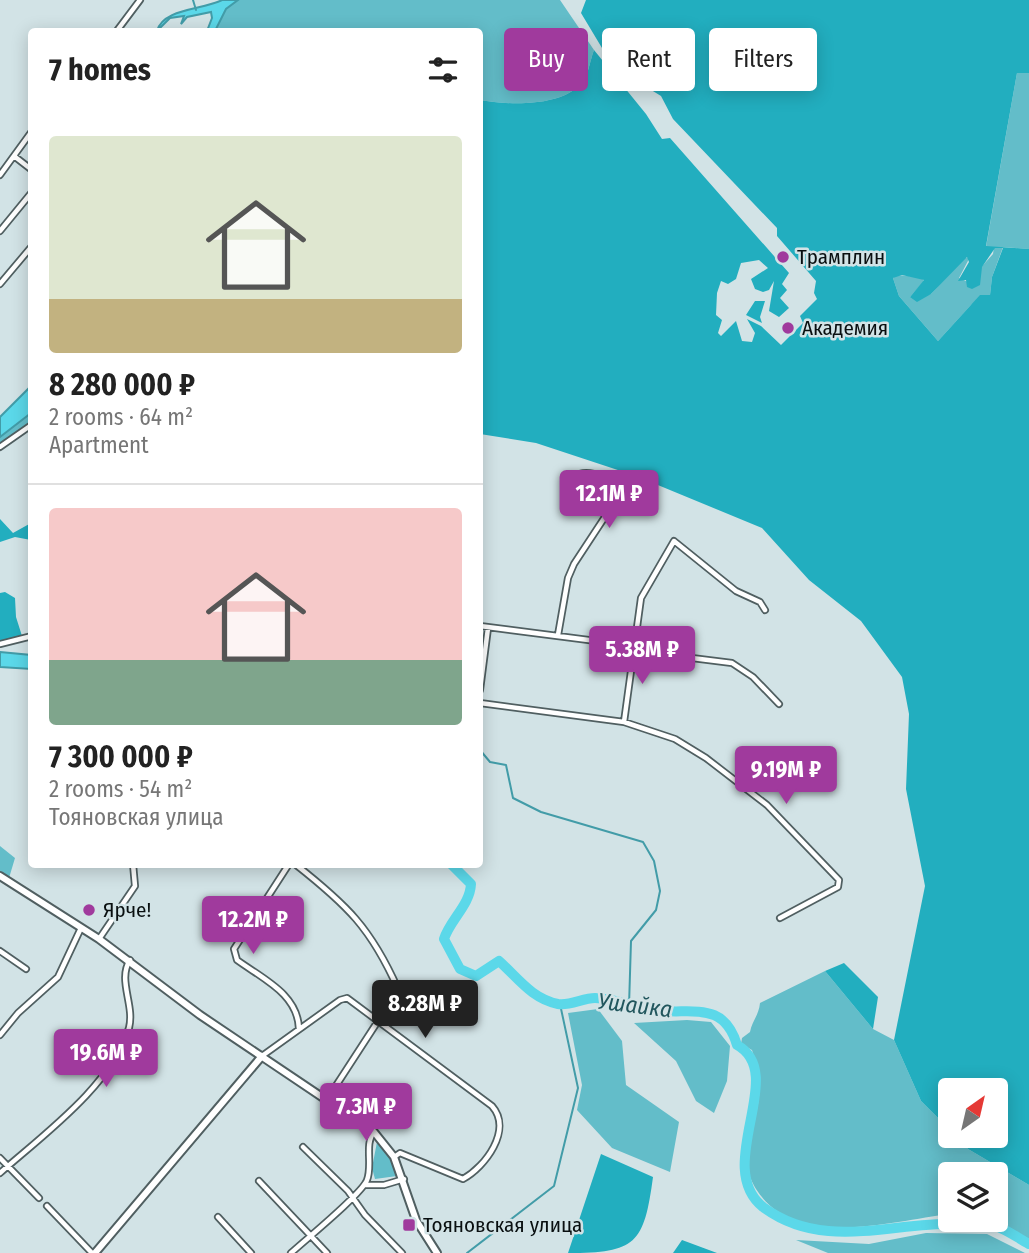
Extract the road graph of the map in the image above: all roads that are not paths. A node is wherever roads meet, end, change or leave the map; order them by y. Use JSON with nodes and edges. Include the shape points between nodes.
{"nodes":[{"id":1,"x":141,"y":0,"type":"edge"},
{"id":2,"x":119,"y":28,"type":"edge"},
{"id":3,"x":28,"y":137,"type":"edge"},
{"id":4,"x":14,"y":156,"type":"junction"},
{"id":5,"x":28,"y":167,"type":"edge"},
{"id":6,"x":0,"y":175,"type":"edge"},
{"id":7,"x":28,"y":197,"type":"edge"},
{"id":8,"x":0,"y":231,"type":"edge"},
{"id":9,"x":28,"y":251,"type":"edge"},
{"id":10,"x":0,"y":284,"type":"edge"},
{"id":11,"x":28,"y":427,"type":"edge"},
{"id":12,"x":0,"y":447,"type":"edge"},
{"id":13,"x":579,"y":474,"type":"dead end"},
{"id":14,"x":765,"y":610,"type":"dead end"},
{"id":15,"x":483,"y":627,"type":"edge"},
{"id":16,"x":488,"y":628,"type":"junction"},
{"id":17,"x":558,"y":635,"type":"junction"},
{"id":18,"x":28,"y":637,"type":"edge"},
{"id":19,"x":0,"y":644,"type":"edge"},
{"id":20,"x":635,"y":646,"type":"junction"},
{"id":21,"x":483,"y":667,"type":"edge"},
{"id":22,"x":483,"y":703,"type":"edge"},
{"id":23,"x":779,"y":704,"type":"dead end"},
{"id":24,"x":624,"y":722,"type":"junction"},
{"id":25,"x":134,"y":868,"type":"edge"},
{"id":26,"x":139,"y":868,"type":"edge"},
{"id":27,"x":287,"y":868,"type":"edge"},
{"id":28,"x":301,"y":868,"type":"edge"},
{"id":29,"x":136,"y":872,"type":"junction"},
{"id":30,"x":0,"y":876,"type":"edge"},
{"id":31,"x":780,"y":918,"type":"dead end"},
{"id":32,"x":81,"y":928,"type":"junction"},
{"id":33,"x":99,"y":939,"type":"junction"},
{"id":34,"x":0,"y":951,"type":"edge"},
{"id":35,"x":130,"y":960,"type":"junction"},
{"id":36,"x":26,"y":969,"type":"dead end"},
{"id":37,"x":398,"y":989,"type":"dead end"},
{"id":38,"x":378,"y":1021,"type":"junction"},
{"id":39,"x":299,"y":1029,"type":"junction"},
{"id":40,"x":0,"y":1035,"type":"edge"},
{"id":41,"x":262,"y":1056,"type":"junction"},
{"id":42,"x":328,"y":1098,"type":"junction"},
{"id":43,"x":374,"y":1132,"type":"junction"},
{"id":44,"x":303,"y":1147,"type":"dead end"},
{"id":45,"x":394,"y":1157,"type":"junction"},
{"id":46,"x":0,"y":1158,"type":"edge"},
{"id":47,"x":8,"y":1166,"type":"junction"},
{"id":48,"x":0,"y":1173,"type":"edge"},
{"id":49,"x":404,"y":1179,"type":"junction"},
{"id":50,"x":259,"y":1181,"type":"dead end"},
{"id":51,"x":364,"y":1185,"type":"junction"},
{"id":52,"x":352,"y":1196,"type":"junction"},
{"id":53,"x":38,"y":1198,"type":"dead end"},
{"id":54,"x":47,"y":1206,"type":"dead end"},
{"id":55,"x":218,"y":1217,"type":"dead end"},
{"id":56,"x":310,"y":1235,"type":"junction"},
{"id":57,"x":94,"y":1253,"type":"edge"},
{"id":58,"x":251,"y":1253,"type":"edge"},
{"id":59,"x":291,"y":1253,"type":"edge"},
{"id":60,"x":327,"y":1253,"type":"edge"},
{"id":61,"x":402,"y":1253,"type":"edge"},
{"id":62,"x":437,"y":1253,"type":"edge"}],
"edges":[{"from":1,"to":2,"type":"street"},
{"from":3,"to":4,"type":"street"},
{"from":4,"to":5,"type":"street"},
{"from":4,"to":6,"type":"street"},
{"from":7,"to":8,"type":"street"},
{"from":9,"to":10,"type":"street"},
{"from":11,"to":12,"type":"street"},
{"from":13,"to":17,"type":"street","via":[[603,477],[619,489],[618,497],[574,564]]},
{"from":14,"to":20,"type":"street","via":[[674,541],[646,586]]},
{"from":15,"to":16,"type":"street"},
{"from":16,"to":17,"type":"street"},
{"from":16,"to":21,"type":"street"},
{"from":17,"to":20,"type":"street"},
{"from":18,"to":19,"type":"street"},
{"from":20,"to":23,"type":"street","via":[[732,663]]},
{"from":20,"to":24,"type":"street"},
{"from":22,"to":24,"type":"street"},
{"from":24,"to":31,"type":"street","via":[[675,739],[706,758],[768,806],[836,874],[838,887]]},
{"from":25,"to":29,"type":"street"},
{"from":26,"to":29,"type":"street"},
{"from":27,"to":39,"type":"street","via":[[239,939],[234,957],[293,1003]]},
{"from":28,"to":37,"type":"street","via":[[351,909]]},
{"from":29,"to":33,"type":"street","via":[[135,886]]},
{"from":30,"to":32,"type":"street"},
{"from":32,"to":33,"type":"street"},
{"from":32,"to":40,"type":"street","via":[[58,977]]},
{"from":33,"to":35,"type":"street"},
{"from":34,"to":36,"type":"street"},
{"from":35,"to":41,"type":"street"},
{"from":35,"to":47,"type":"street","via":[[123,970],[130,1023],[117,1056],[60,1120]]},
{"from":38,"to":39,"type":"street","via":[[344,998]]},
{"from":38,"to":42,"type":"street"},
{"from":38,"to":45,"type":"street","via":[[492,1106],[498,1116],[490,1154],[463,1179],[400,1153]]},
{"from":39,"to":41,"type":"street"},
{"from":41,"to":42,"type":"street"},
{"from":41,"to":57,"type":"street"},
{"from":42,"to":43,"type":"street"},
{"from":43,"to":45,"type":"street"},
{"from":43,"to":51,"type":"street"},
{"from":44,"to":52,"type":"street"},
{"from":45,"to":49,"type":"street"},
{"from":46,"to":47,"type":"street"},
{"from":47,"to":48,"type":"street"},
{"from":47,"to":53,"type":"street"},
{"from":49,"to":51,"type":"street"},
{"from":49,"to":62,"type":"street","via":[[416,1220]]},
{"from":50,"to":56,"type":"street"},
{"from":51,"to":52,"type":"street"},
{"from":52,"to":56,"type":"street"},
{"from":52,"to":61,"type":"street"},
{"from":54,"to":57,"type":"street"},
{"from":55,"to":58,"type":"street"},
{"from":56,"to":59,"type":"street"},
{"from":56,"to":60,"type":"street"}]}
